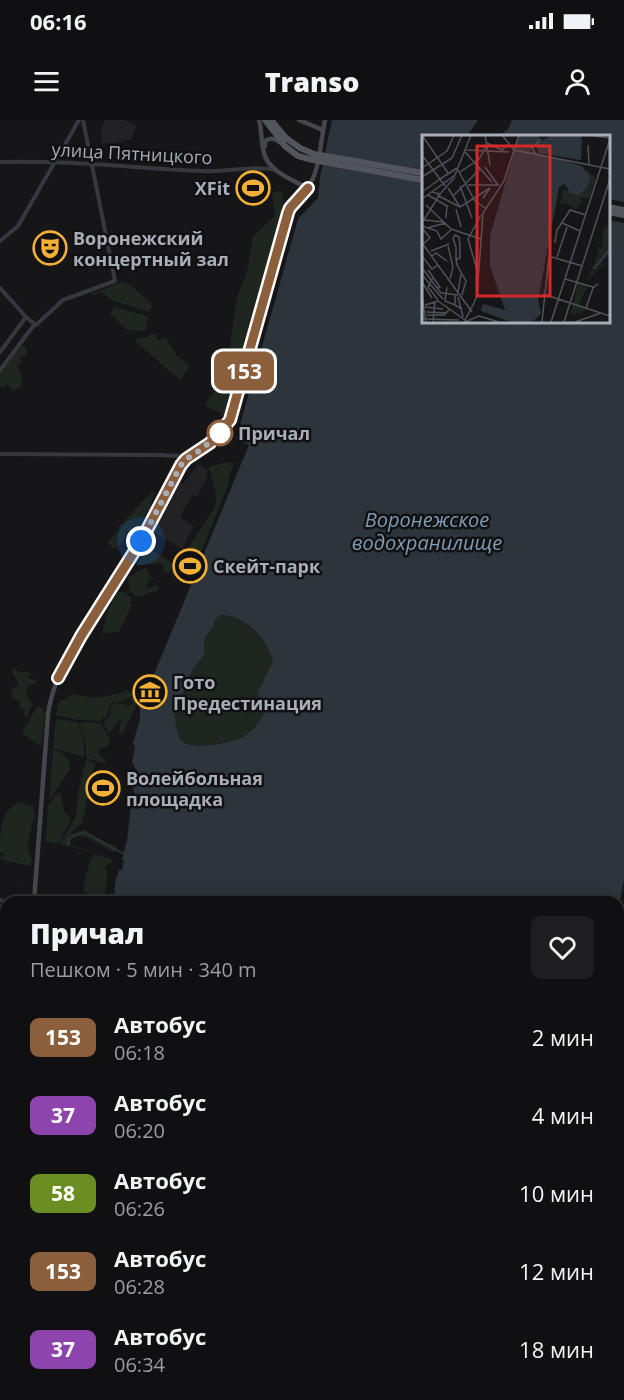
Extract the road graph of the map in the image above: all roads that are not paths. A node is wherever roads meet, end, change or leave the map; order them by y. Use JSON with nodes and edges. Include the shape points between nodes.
{"nodes":[{"id":1,"x":81,"y":120,"type":"edge"},
{"id":2,"x":259,"y":120,"type":"edge"},
{"id":3,"x":266,"y":120,"type":"edge"},
{"id":4,"x":272,"y":120,"type":"edge"},
{"id":5,"x":301,"y":120,"type":"edge"},
{"id":6,"x":325,"y":120,"type":"edge"},
{"id":7,"x":323,"y":129,"type":"junction"},
{"id":8,"x":285,"y":146,"type":"junction"},
{"id":9,"x":266,"y":158,"type":"junction"},
{"id":10,"x":0,"y":162,"type":"edge"},
{"id":11,"x":53,"y":163,"type":"junction"},
{"id":12,"x":271,"y":164,"type":"junction"},
{"id":13,"x":92,"y":165,"type":"junction"},
{"id":14,"x":262,"y":168,"type":"junction"},
{"id":15,"x":277,"y":170,"type":"junction"},
{"id":16,"x":422,"y":173,"type":"edge"},
{"id":17,"x":290,"y":178,"type":"junction"},
{"id":18,"x":422,"y":180,"type":"edge"},
{"id":19,"x":308,"y":187,"type":"junction"},
{"id":20,"x":295,"y":202,"type":"junction"},
{"id":21,"x":609,"y":207,"type":"edge"},
{"id":22,"x":624,"y":210,"type":"edge"},
{"id":23,"x":609,"y":212,"type":"edge"},
{"id":24,"x":624,"y":215,"type":"edge"},
{"id":25,"x":0,"y":241,"type":"edge"},
{"id":26,"x":0,"y":288,"type":"edge"},
{"id":27,"x":26,"y":317,"type":"junction"},
{"id":28,"x":35,"y":325,"type":"junction"},
{"id":29,"x":0,"y":352,"type":"edge"},
{"id":30,"x":0,"y":370,"type":"edge"},
{"id":31,"x":0,"y":454,"type":"edge"},
{"id":32,"x":186,"y":459,"type":"junction"},
{"id":33,"x":34,"y":896,"type":"edge"}],
"edges":[{"from":1,"to":11,"type":"street"},
{"from":1,"to":13,"type":"street"},
{"from":2,"to":9,"type":"main road"},
{"from":3,"to":8,"type":"main road"},
{"from":4,"to":16,"type":"main road","bridge":true,"via":[[284,136],[314,154]]},
{"from":5,"to":7,"type":"main road"},
{"from":6,"to":7,"type":"main road"},
{"from":7,"to":19,"type":"main road","via":[[314,177]]},
{"from":8,"to":12,"type":"main road","via":[[274,139],[266,141]]},
{"from":8,"to":18,"type":"main road","bridge":true,"via":[[304,158]]},
{"from":9,"to":12,"type":"main road"},
{"from":9,"to":14,"type":"street"},
{"from":10,"to":11,"type":"street","name":"улица Пятницкого"},
{"from":11,"to":13,"type":"street","name":"улица Пятницкого"},
{"from":11,"to":25,"type":"street","via":[[17,228]]},
{"from":12,"to":14,"type":"street"},
{"from":12,"to":15,"type":"main road"},
{"from":12,"to":19,"type":"main road"},
{"from":13,"to":14,"type":"street","name":"улица Пятницкого","via":[[210,172]]},
{"from":13,"to":28,"type":"street","via":[[115,281],[63,300]]},
{"from":14,"to":15,"type":"street"},
{"from":15,"to":17,"type":"main road"},
{"from":17,"to":19,"type":"main road"},
{"from":17,"to":20,"type":"main road","via":[[298,187]]},
{"from":19,"to":20,"type":"main road"},
{"from":20,"to":32,"type":"main road","via":[[288,213],[230,420],[210,443]]},
{"from":21,"to":22,"type":"main road"},
{"from":23,"to":24,"type":"main road"},
{"from":26,"to":27,"type":"street"},
{"from":27,"to":28,"type":"street"},
{"from":27,"to":29,"type":"street"},
{"from":28,"to":30,"type":"street"},
{"from":31,"to":32,"type":"street","via":[[154,455]]},
{"from":32,"to":33,"type":"main road","via":[[141,541],[81,636],[52,694]]}]}
